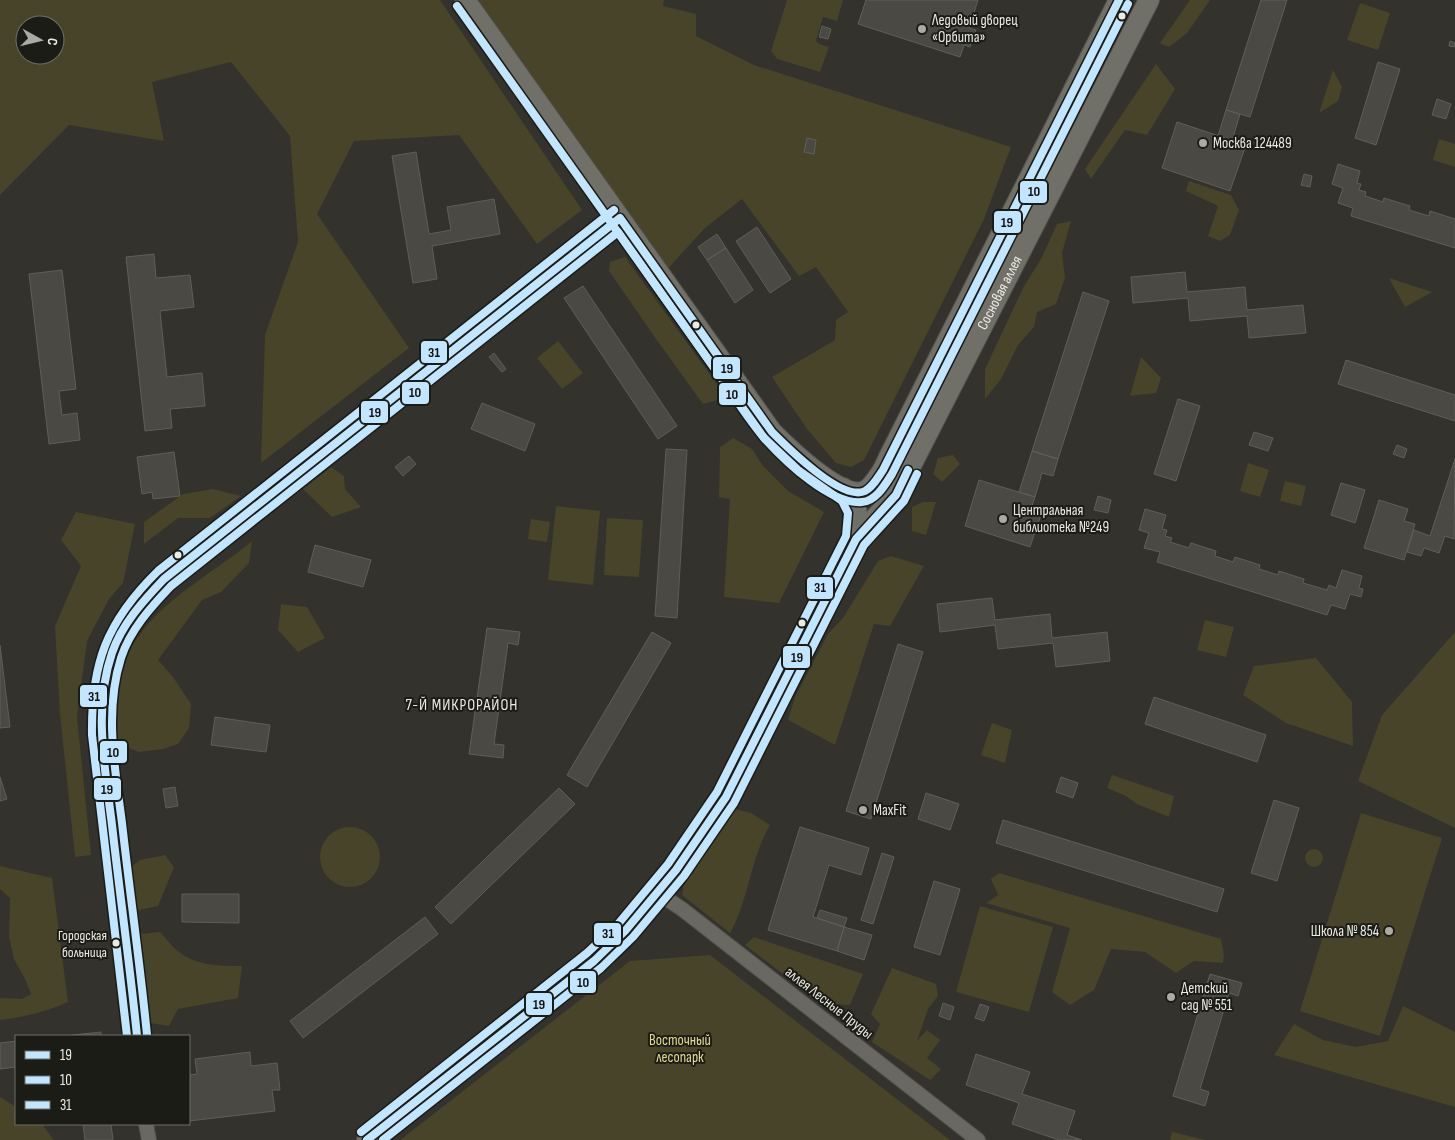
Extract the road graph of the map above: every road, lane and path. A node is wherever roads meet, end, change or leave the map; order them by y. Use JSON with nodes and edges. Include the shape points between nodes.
{"nodes":[{"id":1,"x":464,"y":0,"type":"edge"},
{"id":2,"x":1119,"y":0,"type":"edge"},
{"id":3,"x":1149,"y":0,"type":"edge"},
{"id":4,"x":620,"y":218,"type":"junction"},
{"id":5,"x":883,"y":470,"type":"junction"},
{"id":6,"x":843,"y":488,"type":"junction"},
{"id":7,"x":861,"y":526,"type":"junction"},
{"id":8,"x":658,"y":893,"type":"junction"},
{"id":9,"x":136,"y":1035,"type":"edge"},
{"id":10,"x":146,"y":1125,"type":"edge"},
{"id":11,"x":150,"y":1140,"type":"edge"},
{"id":12,"x":367,"y":1140,"type":"edge"},
{"id":13,"x":978,"y":1140,"type":"edge"}],
"edges":[{"from":1,"to":4,"type":"main road"},
{"from":2,"to":5,"type":"main road","name":"Сосновая аллея"},
{"from":3,"to":7,"type":"main road","name":"Сосновая аллея","via":[[896,495]]},
{"from":4,"to":6,"type":"main road","via":[[772,432],[810,468]]},
{"from":4,"to":9,"type":"street","via":[[164,579],[141,603],[112,652],[101,719]]},
{"from":5,"to":6,"type":"main road","via":[[864,492]]},
{"from":5,"to":7,"type":"main road","name":"Сосновая аллея"},
{"from":6,"to":7,"type":"main road","via":[[854,501]]},
{"from":7,"to":8,"type":"main road","name":"Сосновая аллея","via":[[728,792]]},
{"from":8,"to":12,"type":"main road","name":"Сосновая аллея","via":[[594,961]]},
{"from":8,"to":13,"type":"street","name":"аллея Лесные Пруды"},
{"from":10,"to":11,"type":"street"}]}
